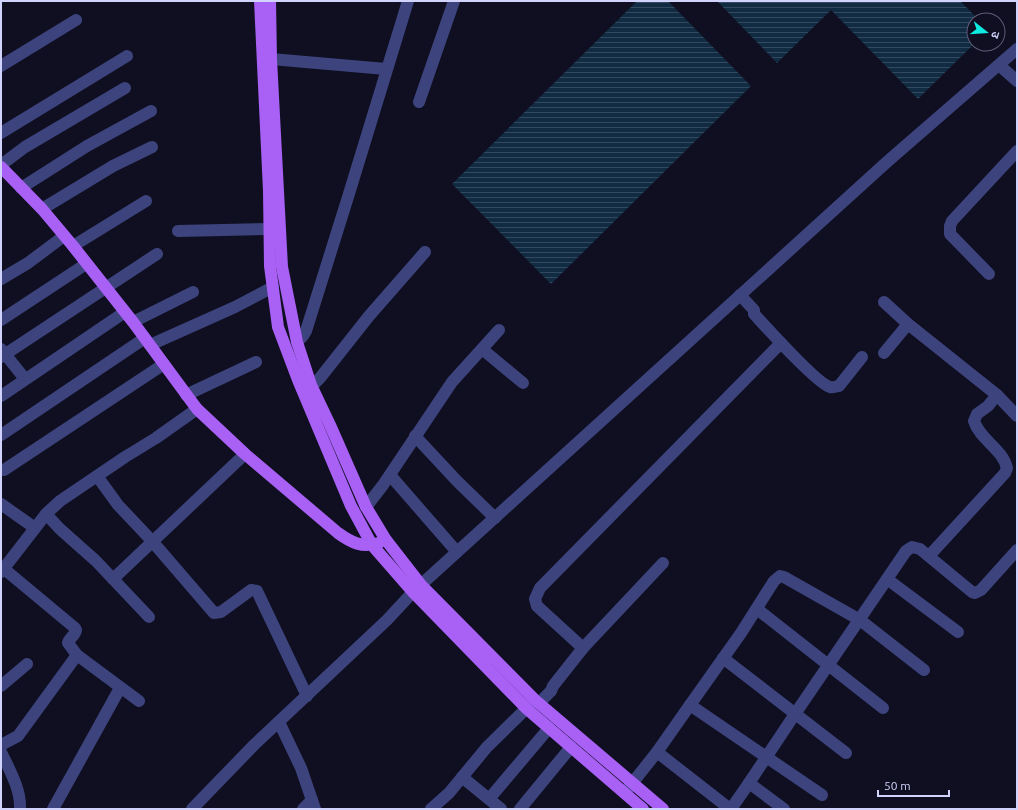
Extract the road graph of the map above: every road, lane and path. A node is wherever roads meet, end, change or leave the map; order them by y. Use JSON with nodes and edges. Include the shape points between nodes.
{"nodes":[{"id":1,"x":260,"y":1,"type":"edge"},
{"id":2,"x":270,"y":1,"type":"edge"},
{"id":3,"x":408,"y":1,"type":"edge"},
{"id":4,"x":454,"y":1,"type":"edge"},
{"id":5,"x":76,"y":20,"type":"dead end"},
{"id":6,"x":1017,"y":49,"type":"edge"},
{"id":7,"x":127,"y":56,"type":"dead end"},
{"id":8,"x":271,"y":59,"type":"junction"},
{"id":9,"x":999,"y":65,"type":"junction"},
{"id":10,"x":1,"y":66,"type":"edge"},
{"id":11,"x":386,"y":69,"type":"junction"},
{"id":12,"x":1017,"y":81,"type":"edge"},
{"id":13,"x":125,"y":88,"type":"dead end"},
{"id":14,"x":419,"y":102,"type":"dead end"},
{"id":15,"x":269,"y":110,"type":"junction"},
{"id":16,"x":151,"y":111,"type":"dead end"},
{"id":17,"x":1,"y":133,"type":"edge"},
{"id":18,"x":152,"y":147,"type":"dead end"},
{"id":19,"x":1017,"y":151,"type":"edge"},
{"id":20,"x":2,"y":168,"type":"edge"},
{"id":21,"x":21,"y":188,"type":"junction"},
{"id":22,"x":146,"y":201,"type":"dead end"},
{"id":23,"x":42,"y":210,"type":"junction"},
{"id":24,"x":269,"y":230,"type":"junction"},
{"id":25,"x":178,"y":231,"type":"dead end"},
{"id":26,"x":64,"y":236,"type":"junction"},
{"id":27,"x":73,"y":246,"type":"junction"},
{"id":28,"x":425,"y":252,"type":"dead end"},
{"id":29,"x":157,"y":254,"type":"dead end"},
{"id":30,"x":86,"y":264,"type":"junction"},
{"id":31,"x":989,"y":274,"type":"dead end"},
{"id":32,"x":1,"y":279,"type":"edge"},
{"id":33,"x":106,"y":287,"type":"junction"},
{"id":34,"x":273,"y":287,"type":"junction"},
{"id":35,"x":193,"y":292,"type":"dead end"},
{"id":36,"x":738,"y":297,"type":"junction"},
{"id":37,"x":884,"y":302,"type":"dead end"},
{"id":38,"x":125,"y":312,"type":"junction"},
{"id":39,"x":1,"y":320,"type":"edge"},
{"id":40,"x":133,"y":322,"type":"junction"},
{"id":41,"x":908,"y":324,"type":"junction"},
{"id":42,"x":499,"y":330,"type":"dead end"},
{"id":43,"x":147,"y":342,"type":"junction"},
{"id":44,"x":297,"y":342,"type":"junction"},
{"id":45,"x":780,"y":343,"type":"junction"},
{"id":46,"x":482,"y":349,"type":"junction"},
{"id":47,"x":884,"y":353,"type":"dead end"},
{"id":48,"x":2,"y":354,"type":"edge"},
{"id":49,"x":862,"y":357,"type":"dead end"},
{"id":50,"x":256,"y":362,"type":"dead end"},
{"id":51,"x":164,"y":364,"type":"junction"},
{"id":52,"x":25,"y":379,"type":"junction"},
{"id":53,"x":523,"y":383,"type":"dead end"},
{"id":54,"x":307,"y":387,"type":"junction"},
{"id":55,"x":186,"y":395,"type":"junction"},
{"id":56,"x":997,"y":395,"type":"junction"},
{"id":57,"x":1,"y":396,"type":"edge"},
{"id":58,"x":197,"y":409,"type":"junction"},
{"id":59,"x":1017,"y":416,"type":"edge"},
{"id":60,"x":1,"y":435,"type":"edge"},
{"id":61,"x":415,"y":436,"type":"junction"},
{"id":62,"x":245,"y":454,"type":"junction"},
{"id":63,"x":4,"y":470,"type":"dead end"},
{"id":64,"x":390,"y":475,"type":"junction"},
{"id":65,"x":97,"y":476,"type":"junction"},
{"id":66,"x":1,"y":504,"type":"edge"},
{"id":67,"x":366,"y":507,"type":"junction"},
{"id":68,"x":46,"y":514,"type":"junction"},
{"id":69,"x":495,"y":518,"type":"junction"},
{"id":70,"x":35,"y":528,"type":"junction"},
{"id":71,"x":386,"y":540,"type":"junction"},
{"id":72,"x":152,"y":541,"type":"junction"},
{"id":73,"x":372,"y":545,"type":"junction"},
{"id":74,"x":1017,"y":550,"type":"edge"},
{"id":75,"x":457,"y":552,"type":"junction"},
{"id":76,"x":929,"y":556,"type":"junction"},
{"id":77,"x":663,"y":563,"type":"dead end"},
{"id":78,"x":2,"y":570,"type":"edge"},
{"id":79,"x":113,"y":578,"type":"junction"},
{"id":80,"x":887,"y":579,"type":"junction"},
{"id":81,"x":417,"y":589,"type":"junction"},
{"id":82,"x":757,"y":609,"type":"junction"},
{"id":83,"x":149,"y":617,"type":"dead end"},
{"id":84,"x":860,"y":620,"type":"junction"},
{"id":85,"x":451,"y":623,"type":"junction"},
{"id":86,"x":958,"y":632,"type":"dead end"},
{"id":87,"x":583,"y":648,"type":"junction"},
{"id":88,"x":77,"y":655,"type":"junction"},
{"id":89,"x":723,"y":658,"type":"junction"},
{"id":90,"x":27,"y":664,"type":"dead end"},
{"id":91,"x":828,"y":666,"type":"junction"},
{"id":92,"x":924,"y":670,"type":"dead end"},
{"id":93,"x":1,"y":686,"type":"edge"},
{"id":94,"x":120,"y":688,"type":"junction"},
{"id":95,"x":307,"y":696,"type":"junction"},
{"id":96,"x":139,"y":701,"type":"dead end"},
{"id":97,"x":538,"y":701,"type":"junction"},
{"id":98,"x":690,"y":705,"type":"junction"},
{"id":99,"x":883,"y":708,"type":"dead end"},
{"id":100,"x":527,"y":709,"type":"junction"},
{"id":101,"x":795,"y":714,"type":"junction"},
{"id":102,"x":279,"y":722,"type":"junction"},
{"id":103,"x":548,"y":728,"type":"junction"},
{"id":104,"x":1,"y":745,"type":"edge"},
{"id":105,"x":571,"y":747,"type":"junction"},
{"id":106,"x":1,"y":752,"type":"edge"},
{"id":107,"x":657,"y":752,"type":"junction"},
{"id":108,"x":846,"y":753,"type":"dead end"},
{"id":109,"x":766,"y":758,"type":"junction"},
{"id":110,"x":462,"y":777,"type":"junction"},
{"id":111,"x":633,"y":783,"type":"junction"},
{"id":112,"x":749,"y":784,"type":"junction"},
{"id":113,"x":625,"y":792,"type":"junction"},
{"id":114,"x":822,"y":795,"type":"dead end"},
{"id":115,"x":488,"y":799,"type":"junction"},
{"id":116,"x":314,"y":805,"type":"edge"},
{"id":117,"x":20,"y":809,"type":"edge"},
{"id":118,"x":53,"y":809,"type":"edge"},
{"id":119,"x":192,"y":809,"type":"edge"},
{"id":120,"x":303,"y":809,"type":"edge"},
{"id":121,"x":431,"y":809,"type":"edge"},
{"id":122,"x":501,"y":809,"type":"edge"},
{"id":123,"x":520,"y":809,"type":"edge"},
{"id":124,"x":643,"y":809,"type":"edge"},
{"id":125,"x":663,"y":809,"type":"edge"},
{"id":126,"x":730,"y":809,"type":"edge"},
{"id":127,"x":784,"y":809,"type":"edge"}],
"edges":[{"from":1,"to":15,"type":"main road"},
{"from":2,"to":8,"type":"main road"},
{"from":3,"to":11,"type":"street"},
{"from":4,"to":14,"type":"street"},
{"from":5,"to":10,"type":"street"},
{"from":6,"to":9,"type":"street"},
{"from":7,"to":17,"type":"street"},
{"from":8,"to":11,"type":"street"},
{"from":8,"to":15,"type":"main road"},
{"from":9,"to":12,"type":"street"},
{"from":9,"to":36,"type":"street","via":[[888,160]]},
{"from":11,"to":44,"type":"street","via":[[306,331]]},
{"from":13,"to":20,"type":"street","via":[[25,147]]},
{"from":15,"to":24,"type":"main road"},
{"from":15,"to":44,"type":"main road","via":[[282,267]]},
{"from":16,"to":21,"type":"street","via":[[86,146]]},
{"from":18,"to":23,"type":"street","via":[[113,166]]},
{"from":19,"to":31,"type":"street","via":[[950,226],[950,234]]},
{"from":20,"to":21,"type":"main road"},
{"from":21,"to":23,"type":"main road"},
{"from":22,"to":27,"type":"street"},
{"from":23,"to":26,"type":"main road"},
{"from":24,"to":25,"type":"street"},
{"from":24,"to":34,"type":"main road"},
{"from":26,"to":27,"type":"main road"},
{"from":26,"to":32,"type":"street","via":[[28,263]]},
{"from":27,"to":30,"type":"main road"},
{"from":28,"to":54,"type":"street","via":[[369,316],[320,378]]},
{"from":29,"to":33,"type":"street"},
{"from":30,"to":33,"type":"main road"},
{"from":30,"to":39,"type":"street"},
{"from":33,"to":38,"type":"main road"},
{"from":33,"to":48,"type":"street"},
{"from":34,"to":43,"type":"street","via":[[234,307]]},
{"from":34,"to":54,"type":"main road","via":[[278,327]]},
{"from":35,"to":40,"type":"street"},
{"from":36,"to":45,"type":"street","via":[[754,310],[754,314]]},
{"from":36,"to":69,"type":"street"},
{"from":37,"to":41,"type":"street"},
{"from":38,"to":40,"type":"main road"},
{"from":38,"to":52,"type":"street"},
{"from":40,"to":43,"type":"main road"},
{"from":41,"to":47,"type":"street"},
{"from":41,"to":56,"type":"street"},
{"from":42,"to":46,"type":"street"},
{"from":43,"to":51,"type":"main road"},
{"from":43,"to":60,"type":"street","via":[[93,371]]},
{"from":44,"to":54,"type":"main road"},
{"from":45,"to":49,"type":"street","via":[[821,382],[830,387],[839,386]]},
{"from":45,"to":87,"type":"street","via":[[540,588],[535,598],[536,606]]},
{"from":46,"to":53,"type":"street"},
{"from":46,"to":61,"type":"street","via":[[452,382]]},
{"from":48,"to":52,"type":"street"},
{"from":50,"to":55,"type":"street"},
{"from":51,"to":55,"type":"main road"},
{"from":51,"to":63,"type":"street"},
{"from":52,"to":57,"type":"street"},
{"from":54,"to":67,"type":"main road","via":[[330,425]]},
{"from":54,"to":73,"type":"main road","via":[[352,506]]},
{"from":55,"to":58,"type":"main road"},
{"from":56,"to":59,"type":"street"},
{"from":56,"to":76,"type":"street","via":[[977,414],[974,421],[978,431],[1004,458],[1007,468],[1005,473]]},
{"from":58,"to":62,"type":"main road"},
{"from":58,"to":65,"type":"street"},
{"from":61,"to":64,"type":"street"},
{"from":61,"to":69,"type":"street"},
{"from":62,"to":72,"type":"street"},
{"from":62,"to":73,"type":"main road","via":[[338,533],[360,546]]},
{"from":64,"to":67,"type":"street"},
{"from":64,"to":75,"type":"street"},
{"from":65,"to":68,"type":"street","via":[[60,501]]},
{"from":65,"to":72,"type":"street","via":[[118,505]]},
{"from":66,"to":70,"type":"street"},
{"from":67,"to":71,"type":"main road"},
{"from":68,"to":70,"type":"street"},
{"from":68,"to":79,"type":"street"},
{"from":69,"to":75,"type":"street"},
{"from":70,"to":78,"type":"street"},
{"from":71,"to":73,"type":"main road"},
{"from":71,"to":81,"type":"main road"},
{"from":72,"to":79,"type":"street"},
{"from":72,"to":95,"type":"street","via":[[214,613],[221,612],[251,590],[257,591]]},
{"from":73,"to":81,"type":"main road"},
{"from":74,"to":76,"type":"street","via":[[981,590],[975,593]]},
{"from":75,"to":81,"type":"street"},
{"from":76,"to":80,"type":"street","via":[[916,548],[909,548]]},
{"from":77,"to":87,"type":"street"},
{"from":78,"to":88,"type":"street","via":[[75,628],[75,634],[68,643]]},
{"from":79,"to":83,"type":"street"},
{"from":80,"to":84,"type":"street"},
{"from":80,"to":86,"type":"street"},
{"from":81,"to":85,"type":"main road"},
{"from":81,"to":95,"type":"street"},
{"from":82,"to":84,"type":"street","via":[[780,576]]},
{"from":82,"to":89,"type":"street"},
{"from":82,"to":91,"type":"street"},
{"from":84,"to":91,"type":"street"},
{"from":84,"to":92,"type":"street"},
{"from":85,"to":97,"type":"main road"},
{"from":85,"to":100,"type":"main road"},
{"from":87,"to":97,"type":"street"},
{"from":88,"to":94,"type":"street"},
{"from":88,"to":104,"type":"street","via":[[18,736]]},
{"from":89,"to":98,"type":"street"},
{"from":89,"to":101,"type":"street"},
{"from":90,"to":93,"type":"street"},
{"from":91,"to":99,"type":"street"},
{"from":91,"to":101,"type":"street"},
{"from":94,"to":96,"type":"street"},
{"from":94,"to":118,"type":"street"},
{"from":95,"to":102,"type":"street"},
{"from":97,"to":100,"type":"street"},
{"from":97,"to":111,"type":"main road"},
{"from":98,"to":107,"type":"street"},
{"from":98,"to":109,"type":"street"},
{"from":100,"to":103,"type":"main road"},
{"from":100,"to":110,"type":"street","via":[[487,747]]},
{"from":101,"to":108,"type":"street"},
{"from":101,"to":109,"type":"street"},
{"from":102,"to":116,"type":"street","via":[[301,768]]},
{"from":102,"to":119,"type":"street"},
{"from":103,"to":105,"type":"main road"},
{"from":103,"to":115,"type":"street"},
{"from":105,"to":113,"type":"main road"},
{"from":105,"to":123,"type":"street"},
{"from":106,"to":117,"type":"street","via":[[16,786]]},
{"from":107,"to":111,"type":"street"},
{"from":107,"to":126,"type":"street"},
{"from":109,"to":112,"type":"street"},
{"from":109,"to":114,"type":"street"},
{"from":110,"to":115,"type":"street"},
{"from":110,"to":121,"type":"street"},
{"from":111,"to":113,"type":"street"},
{"from":111,"to":125,"type":"main road"},
{"from":112,"to":126,"type":"street"},
{"from":112,"to":127,"type":"street"},
{"from":113,"to":124,"type":"main road"},
{"from":115,"to":122,"type":"street"},
{"from":116,"to":120,"type":"street"}]}
